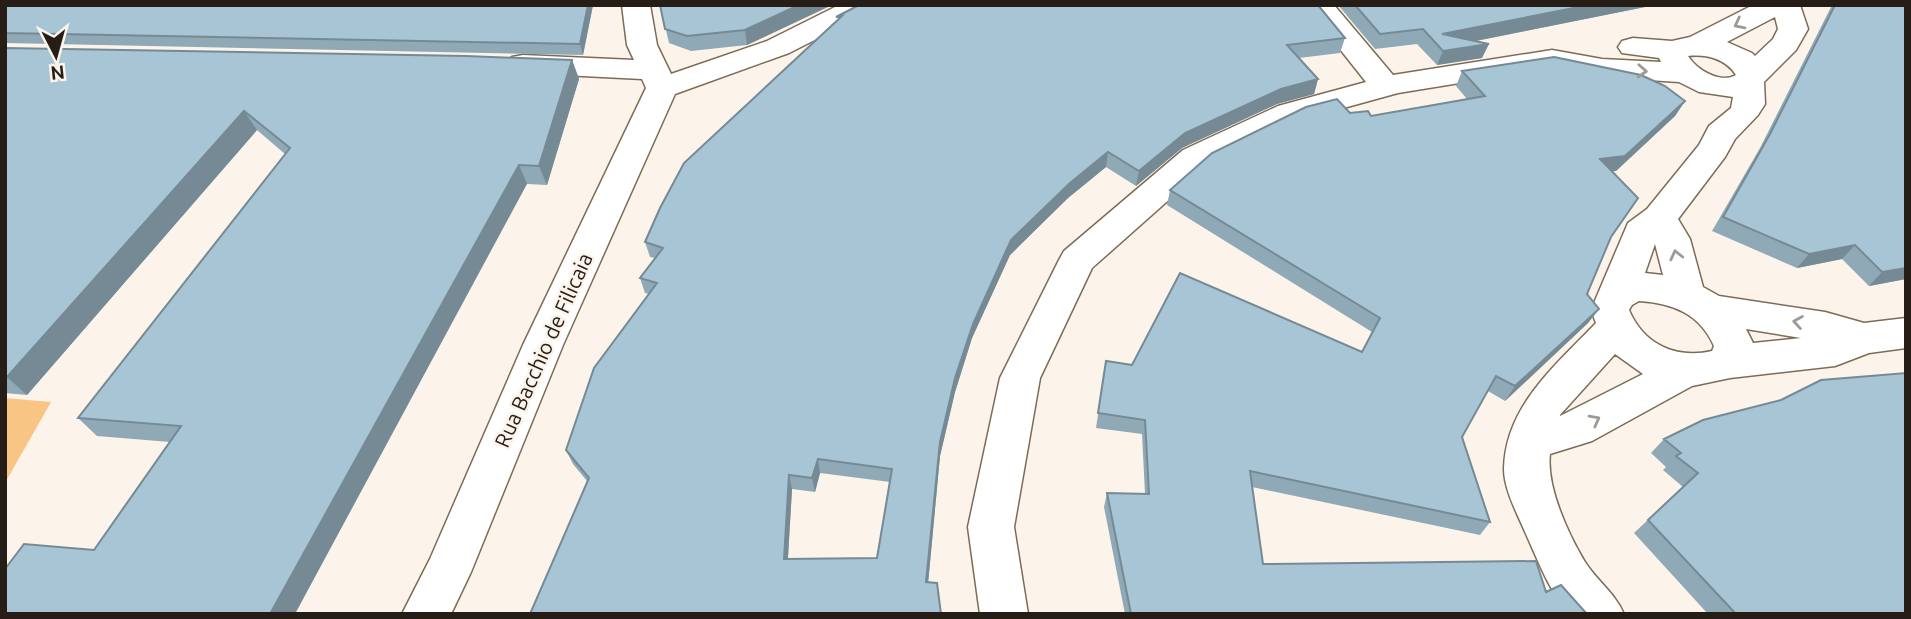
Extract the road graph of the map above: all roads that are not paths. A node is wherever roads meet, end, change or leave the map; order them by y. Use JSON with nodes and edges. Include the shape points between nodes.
{"nodes":[{"id":1,"x":636,"y":5,"type":"edge"},
{"id":2,"x":862,"y":5,"type":"edge"},
{"id":3,"x":1319,"y":5,"type":"edge"},
{"id":4,"x":1784,"y":5,"type":"edge"},
{"id":5,"x":1688,"y":62,"type":"junction"},
{"id":6,"x":498,"y":64,"type":"edge"},
{"id":7,"x":658,"y":79,"type":"junction"},
{"id":8,"x":1751,"y":79,"type":"junction"},
{"id":9,"x":1385,"y":87,"type":"junction"},
{"id":10,"x":1721,"y":133,"type":"junction"},
{"id":11,"x":1660,"y":218,"type":"junction"},
{"id":12,"x":1698,"y":301,"type":"junction"},
{"id":13,"x":1616,"y":312,"type":"junction"},
{"id":14,"x":1892,"y":339,"type":"edge"},
{"id":15,"x":1728,"y":362,"type":"junction"},
{"id":16,"x":1685,"y":371,"type":"junction"},
{"id":17,"x":1531,"y":442,"type":"junction"},
{"id":18,"x":426,"y":614,"type":"edge"},
{"id":19,"x":1004,"y":614,"type":"edge"},
{"id":20,"x":1600,"y":614,"type":"edge"}],
"edges":[{"from":1,"to":7,"type":"street","via":[[642,45]]},
{"from":2,"to":7,"type":"street","via":[[778,47]]},
{"from":3,"to":9,"type":"street"},
{"from":4,"to":5,"type":"street","one_way":true,"via":[[1764,11]]},
{"from":4,"to":8,"type":"street","via":[[1793,29],[1785,44]]},
{"from":5,"to":8,"type":"street","via":[[1714,47],[1741,59]]},
{"from":5,"to":9,"type":"street","via":[[1602,68],[1552,59]]},
{"from":5,"to":10,"type":"street","via":[[1696,97]]},
{"from":6,"to":7,"type":"street"},
{"from":7,"to":18,"type":"street","name":"Rua Bacchio de Filicaia"},
{"from":8,"to":10,"type":"street","via":[[1749,104]]},
{"from":9,"to":19,"type":"street","via":[[1289,113],[1195,158],[1077,260],[1020,378],[991,527]]},
{"from":10,"to":11,"type":"street"},
{"from":12,"to":11,"type":"street","one_way":true},
{"from":11,"to":13,"type":"street","via":[[1641,232]]},
{"from":12,"to":13,"type":"street","via":[[1659,287],[1635,287]]},
{"from":14,"to":12,"type":"street","one_way":true},
{"from":12,"to":15,"type":"street","via":[[1727,327],[1734,346]]},
{"from":13,"to":16,"type":"street","via":[[1632,347],[1657,363]]},
{"from":13,"to":17,"type":"street","via":[[1542,407]]},
{"from":14,"to":15,"type":"street"},
{"from":15,"to":16,"type":"street","via":[[1711,370]]},
{"from":17,"to":16,"type":"street","one_way":true,"via":[[1577,429]]},
{"from":17,"to":20,"type":"street","via":[[1526,470],[1536,505],[1569,578]]}]}
